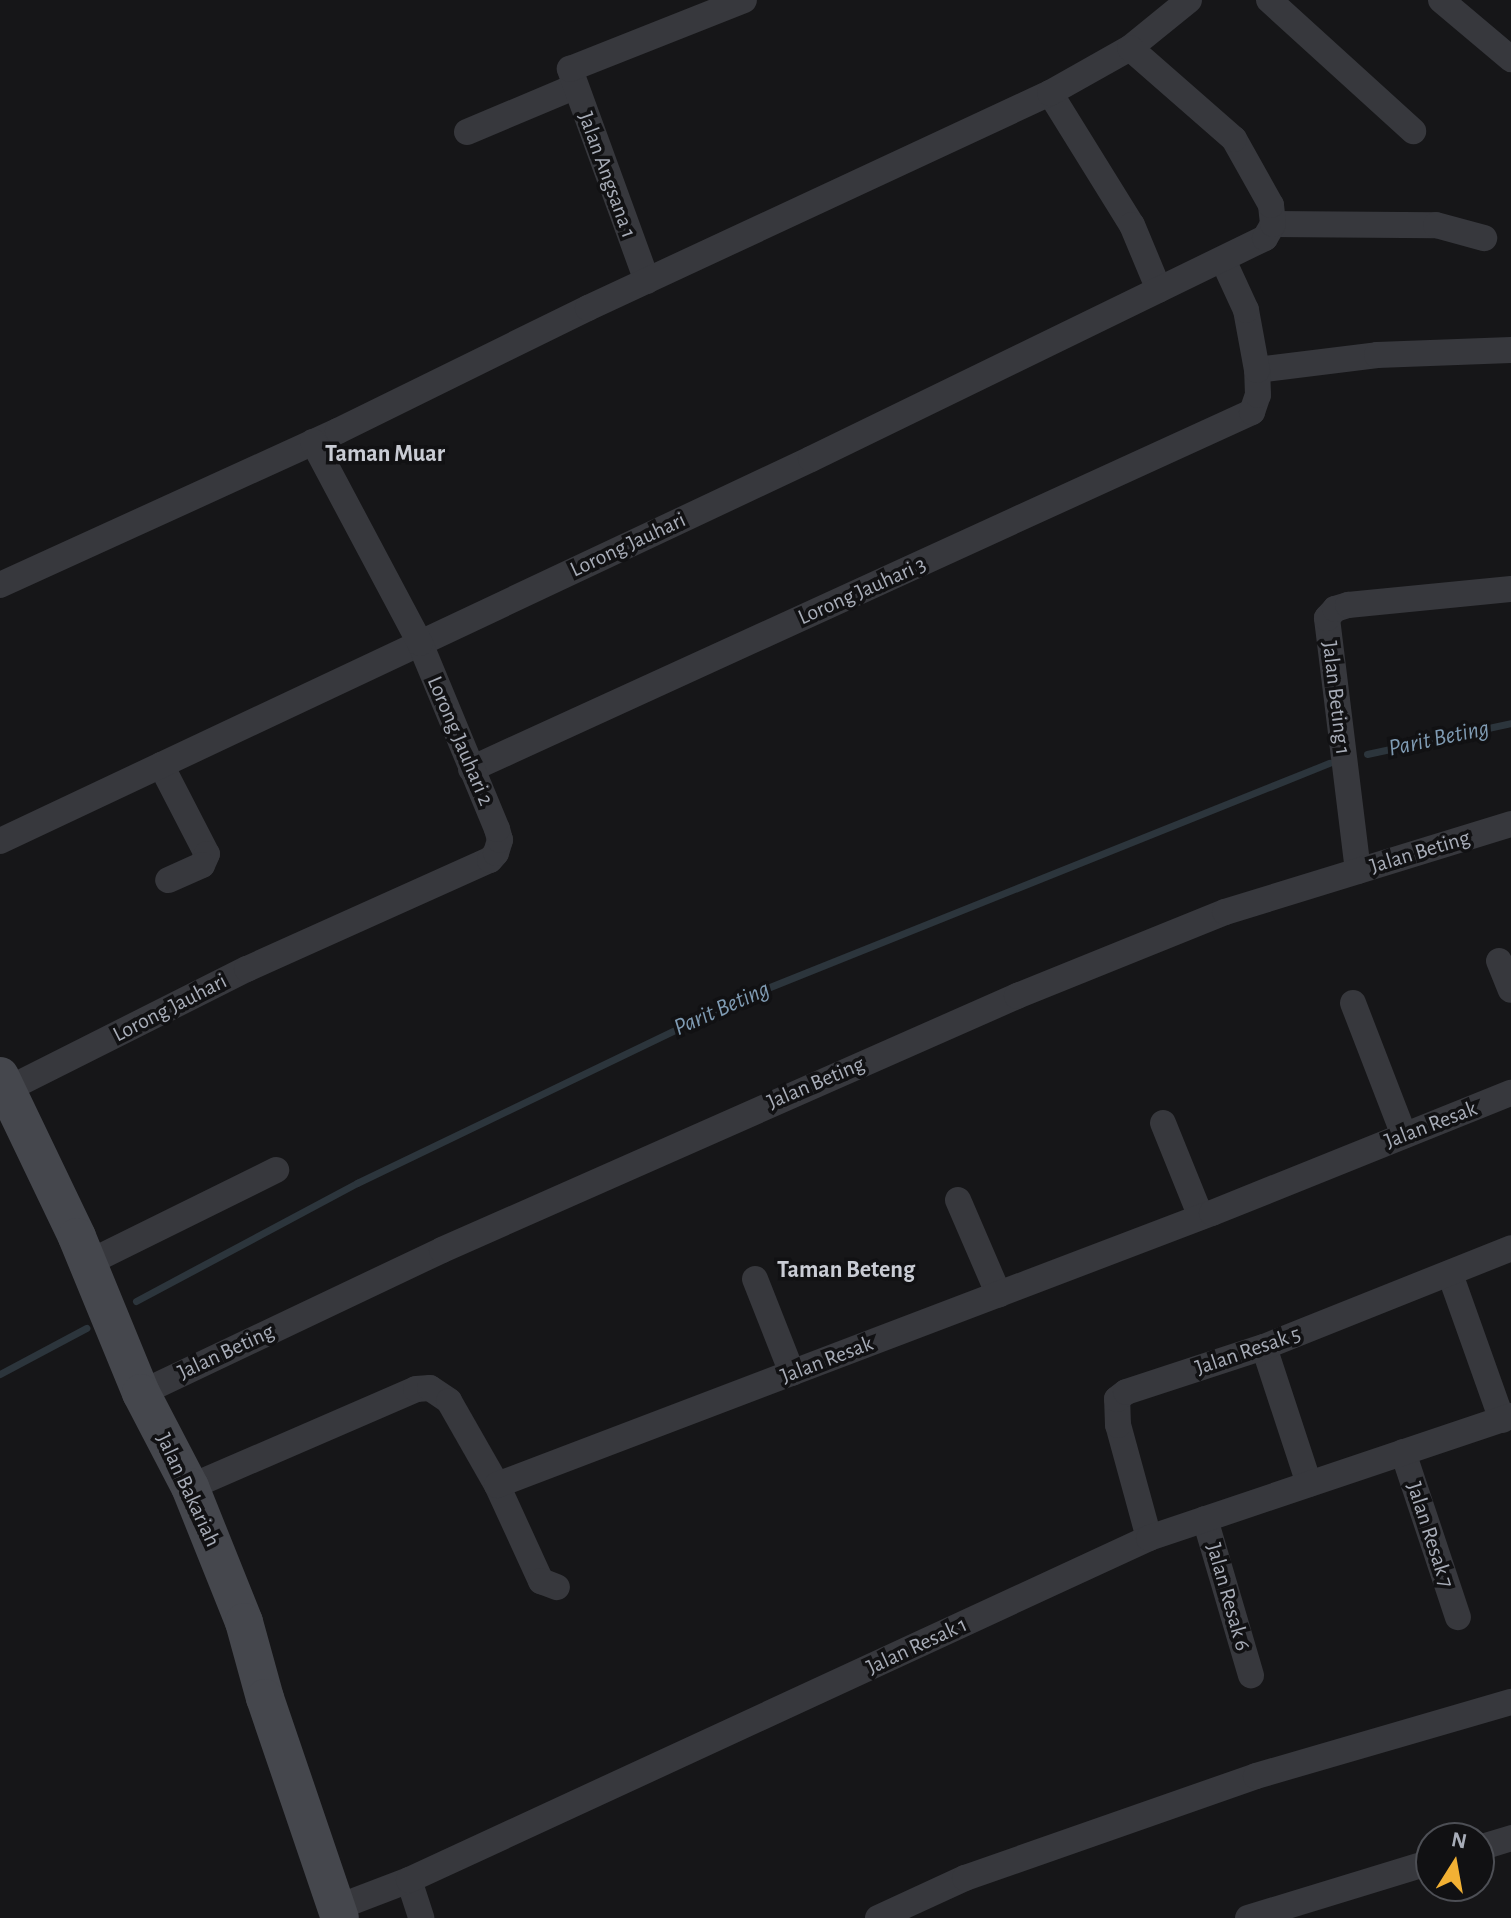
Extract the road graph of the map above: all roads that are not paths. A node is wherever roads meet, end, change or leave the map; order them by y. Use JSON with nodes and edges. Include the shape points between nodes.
{"nodes":[{"id":1,"x":744,"y":0,"type":"edge"},
{"id":2,"x":1189,"y":0,"type":"edge"},
{"id":3,"x":1269,"y":0,"type":"edge"},
{"id":4,"x":1441,"y":0,"type":"edge"},
{"id":5,"x":1130,"y":48,"type":"junction"},
{"id":6,"x":1511,"y":59,"type":"edge"},
{"id":7,"x":572,"y":78,"type":"junction"},
{"id":8,"x":1050,"y":93,"type":"junction"},
{"id":9,"x":1413,"y":131,"type":"dead end"},
{"id":10,"x":467,"y":132,"type":"dead end"},
{"id":11,"x":1273,"y":224,"type":"junction"},
{"id":12,"x":1484,"y":238,"type":"dead end"},
{"id":13,"x":1223,"y":260,"type":"junction"},
{"id":14,"x":647,"y":281,"type":"junction"},
{"id":15,"x":1159,"y":290,"type":"junction"},
{"id":16,"x":1511,"y":350,"type":"edge"},
{"id":17,"x":1257,"y":370,"type":"junction"},
{"id":18,"x":313,"y":442,"type":"junction"},
{"id":19,"x":0,"y":585,"type":"edge"},
{"id":20,"x":1511,"y":589,"type":"edge"},
{"id":21,"x":420,"y":643,"type":"junction"},
{"id":22,"x":161,"y":765,"type":"junction"},
{"id":23,"x":471,"y":769,"type":"junction"},
{"id":24,"x":1511,"y":824,"type":"edge"},
{"id":25,"x":500,"y":840,"type":"joint"},
{"id":26,"x":0,"y":841,"type":"edge"},
{"id":27,"x":1358,"y":871,"type":"junction"},
{"id":28,"x":168,"y":880,"type":"dead end"},
{"id":29,"x":1499,"y":961,"type":"dead end"},
{"id":30,"x":1511,"y":990,"type":"edge"},
{"id":31,"x":1353,"y":1003,"type":"dead end"},
{"id":32,"x":3,"y":1083,"type":"edge"},
{"id":33,"x":1511,"y":1093,"type":"edge"},
{"id":34,"x":1163,"y":1123,"type":"dead end"},
{"id":35,"x":1404,"y":1135,"type":"junction"},
{"id":36,"x":276,"y":1170,"type":"dead end"},
{"id":37,"x":958,"y":1200,"type":"dead end"},
{"id":38,"x":1201,"y":1217,"type":"junction"},
{"id":39,"x":1511,"y":1248,"type":"edge"},
{"id":40,"x":88,"y":1263,"type":"junction"},
{"id":41,"x":1450,"y":1274,"type":"junction"},
{"id":42,"x":755,"y":1279,"type":"dead end"},
{"id":43,"x":999,"y":1295,"type":"junction"},
{"id":44,"x":1264,"y":1347,"type":"junction"},
{"id":45,"x":792,"y":1373,"type":"junction"},
{"id":46,"x":141,"y":1393,"type":"junction"},
{"id":47,"x":1506,"y":1418,"type":"edge"},
{"id":48,"x":1403,"y":1452,"type":"junction"},
{"id":49,"x":1309,"y":1484,"type":"junction"},
{"id":50,"x":497,"y":1485,"type":"junction"},
{"id":51,"x":190,"y":1487,"type":"junction"},
{"id":52,"x":1205,"y":1519,"type":"junction"},
{"id":53,"x":1149,"y":1538,"type":"junction"},
{"id":54,"x":557,"y":1587,"type":"dead end"},
{"id":55,"x":1458,"y":1617,"type":"dead end"},
{"id":56,"x":1251,"y":1675,"type":"dead end"},
{"id":57,"x":1511,"y":1702,"type":"edge"},
{"id":58,"x":1415,"y":1867,"type":"edge"},
{"id":59,"x":409,"y":1880,"type":"junction"},
{"id":60,"x":338,"y":1913,"type":"edge"},
{"id":61,"x":421,"y":1918,"type":"edge"},
{"id":62,"x":878,"y":1918,"type":"edge"},
{"id":63,"x":1248,"y":1918,"type":"edge"}],
"edges":[{"from":1,"to":7,"type":"street"},
{"from":2,"to":5,"type":"street"},
{"from":3,"to":9,"type":"street"},
{"from":4,"to":6,"type":"street"},
{"from":5,"to":8,"type":"street"},
{"from":5,"to":11,"type":"street","via":[[1234,139],[1271,205]]},
{"from":7,"to":10,"type":"street"},
{"from":7,"to":14,"type":"street","name":"Jalan Angsana 1"},
{"from":8,"to":14,"type":"street"},
{"from":8,"to":15,"type":"street","via":[[1132,225]]},
{"from":11,"to":12,"type":"street","via":[[1436,225]]},
{"from":11,"to":13,"type":"street","name":"Lorong Jauhari","via":[[1254,245]]},
{"from":13,"to":15,"type":"street","name":"Lorong Jauhari"},
{"from":13,"to":17,"type":"street","via":[[1243,299]]},
{"from":14,"to":18,"type":"street"},
{"from":15,"to":21,"type":"street","name":"Lorong Jauhari"},
{"from":16,"to":17,"type":"street","via":[[1368,355]]},
{"from":17,"to":23,"type":"street","name":"Lorong Jauhari 3","via":[[1252,412]]},
{"from":18,"to":19,"type":"street"},
{"from":18,"to":21,"type":"street","name":"Lorong Jauhari 2"},
{"from":20,"to":27,"type":"street","name":"Jalan Beting 1","via":[[1348,605],[1327,618]]},
{"from":21,"to":22,"type":"street","name":"Lorong Jauhari"},
{"from":21,"to":23,"type":"street","name":"Lorong Jauhari 2"},
{"from":22,"to":26,"type":"street","name":"Lorong Jauhari"},
{"from":22,"to":28,"type":"street","via":[[207,854],[202,865]]},
{"from":23,"to":25,"type":"street","name":"Lorong Jauhari 2"},
{"from":24,"to":27,"type":"street","name":"Jalan Beting"},
{"from":25,"to":32,"type":"street","name":"Lorong Jauhari","via":[[490,860]]},
{"from":27,"to":46,"type":"street","name":"Jalan Beting","via":[[1225,912],[1017,996],[471,1237]]},
{"from":29,"to":30,"type":"street"},
{"from":31,"to":35,"type":"street"},
{"from":32,"to":40,"type":"main road","name":"Jalan Bakariah"},
{"from":33,"to":35,"type":"street","name":"Jalan Resak"},
{"from":34,"to":38,"type":"street"},
{"from":35,"to":38,"type":"street","name":"Jalan Resak"},
{"from":36,"to":40,"type":"street"},
{"from":37,"to":43,"type":"street"},
{"from":38,"to":43,"type":"street","name":"Jalan Resak"},
{"from":39,"to":41,"type":"street","name":"Jalan Resak 5"},
{"from":40,"to":46,"type":"main road","name":"Jalan Bakariah"},
{"from":41,"to":44,"type":"street","name":"Jalan Resak 5"},
{"from":41,"to":47,"type":"street"},
{"from":42,"to":45,"type":"street"},
{"from":43,"to":45,"type":"street","name":"Jalan Resak"},
{"from":44,"to":49,"type":"street"},
{"from":44,"to":53,"type":"street","name":"Jalan Resak 5","via":[[1117,1399],[1118,1425]]},
{"from":45,"to":50,"type":"street","name":"Jalan Resak"},
{"from":46,"to":51,"type":"main road","name":"Jalan Bakariah"},
{"from":47,"to":48,"type":"street","name":"Jalan Resak 1"},
{"from":48,"to":49,"type":"street","name":"Jalan Resak 1"},
{"from":48,"to":55,"type":"street","name":"Jalan Resak 7"},
{"from":49,"to":52,"type":"street","name":"Jalan Resak 1"},
{"from":50,"to":51,"type":"street","via":[[449,1401],[430,1388],[416,1389]]},
{"from":50,"to":54,"type":"street","via":[[541,1581]]},
{"from":51,"to":60,"type":"main road","name":"Jalan Bakariah","via":[[244,1622]]},
{"from":52,"to":53,"type":"street","name":"Jalan Resak 1"},
{"from":52,"to":56,"type":"street","name":"Jalan Resak 6"},
{"from":53,"to":59,"type":"street","name":"Jalan Resak 1"},
{"from":57,"to":62,"type":"street","via":[[1256,1776],[965,1878]]},
{"from":58,"to":63,"type":"street"},
{"from":59,"to":60,"type":"street","name":"Jalan Resak 1"},
{"from":59,"to":61,"type":"street"}]}
